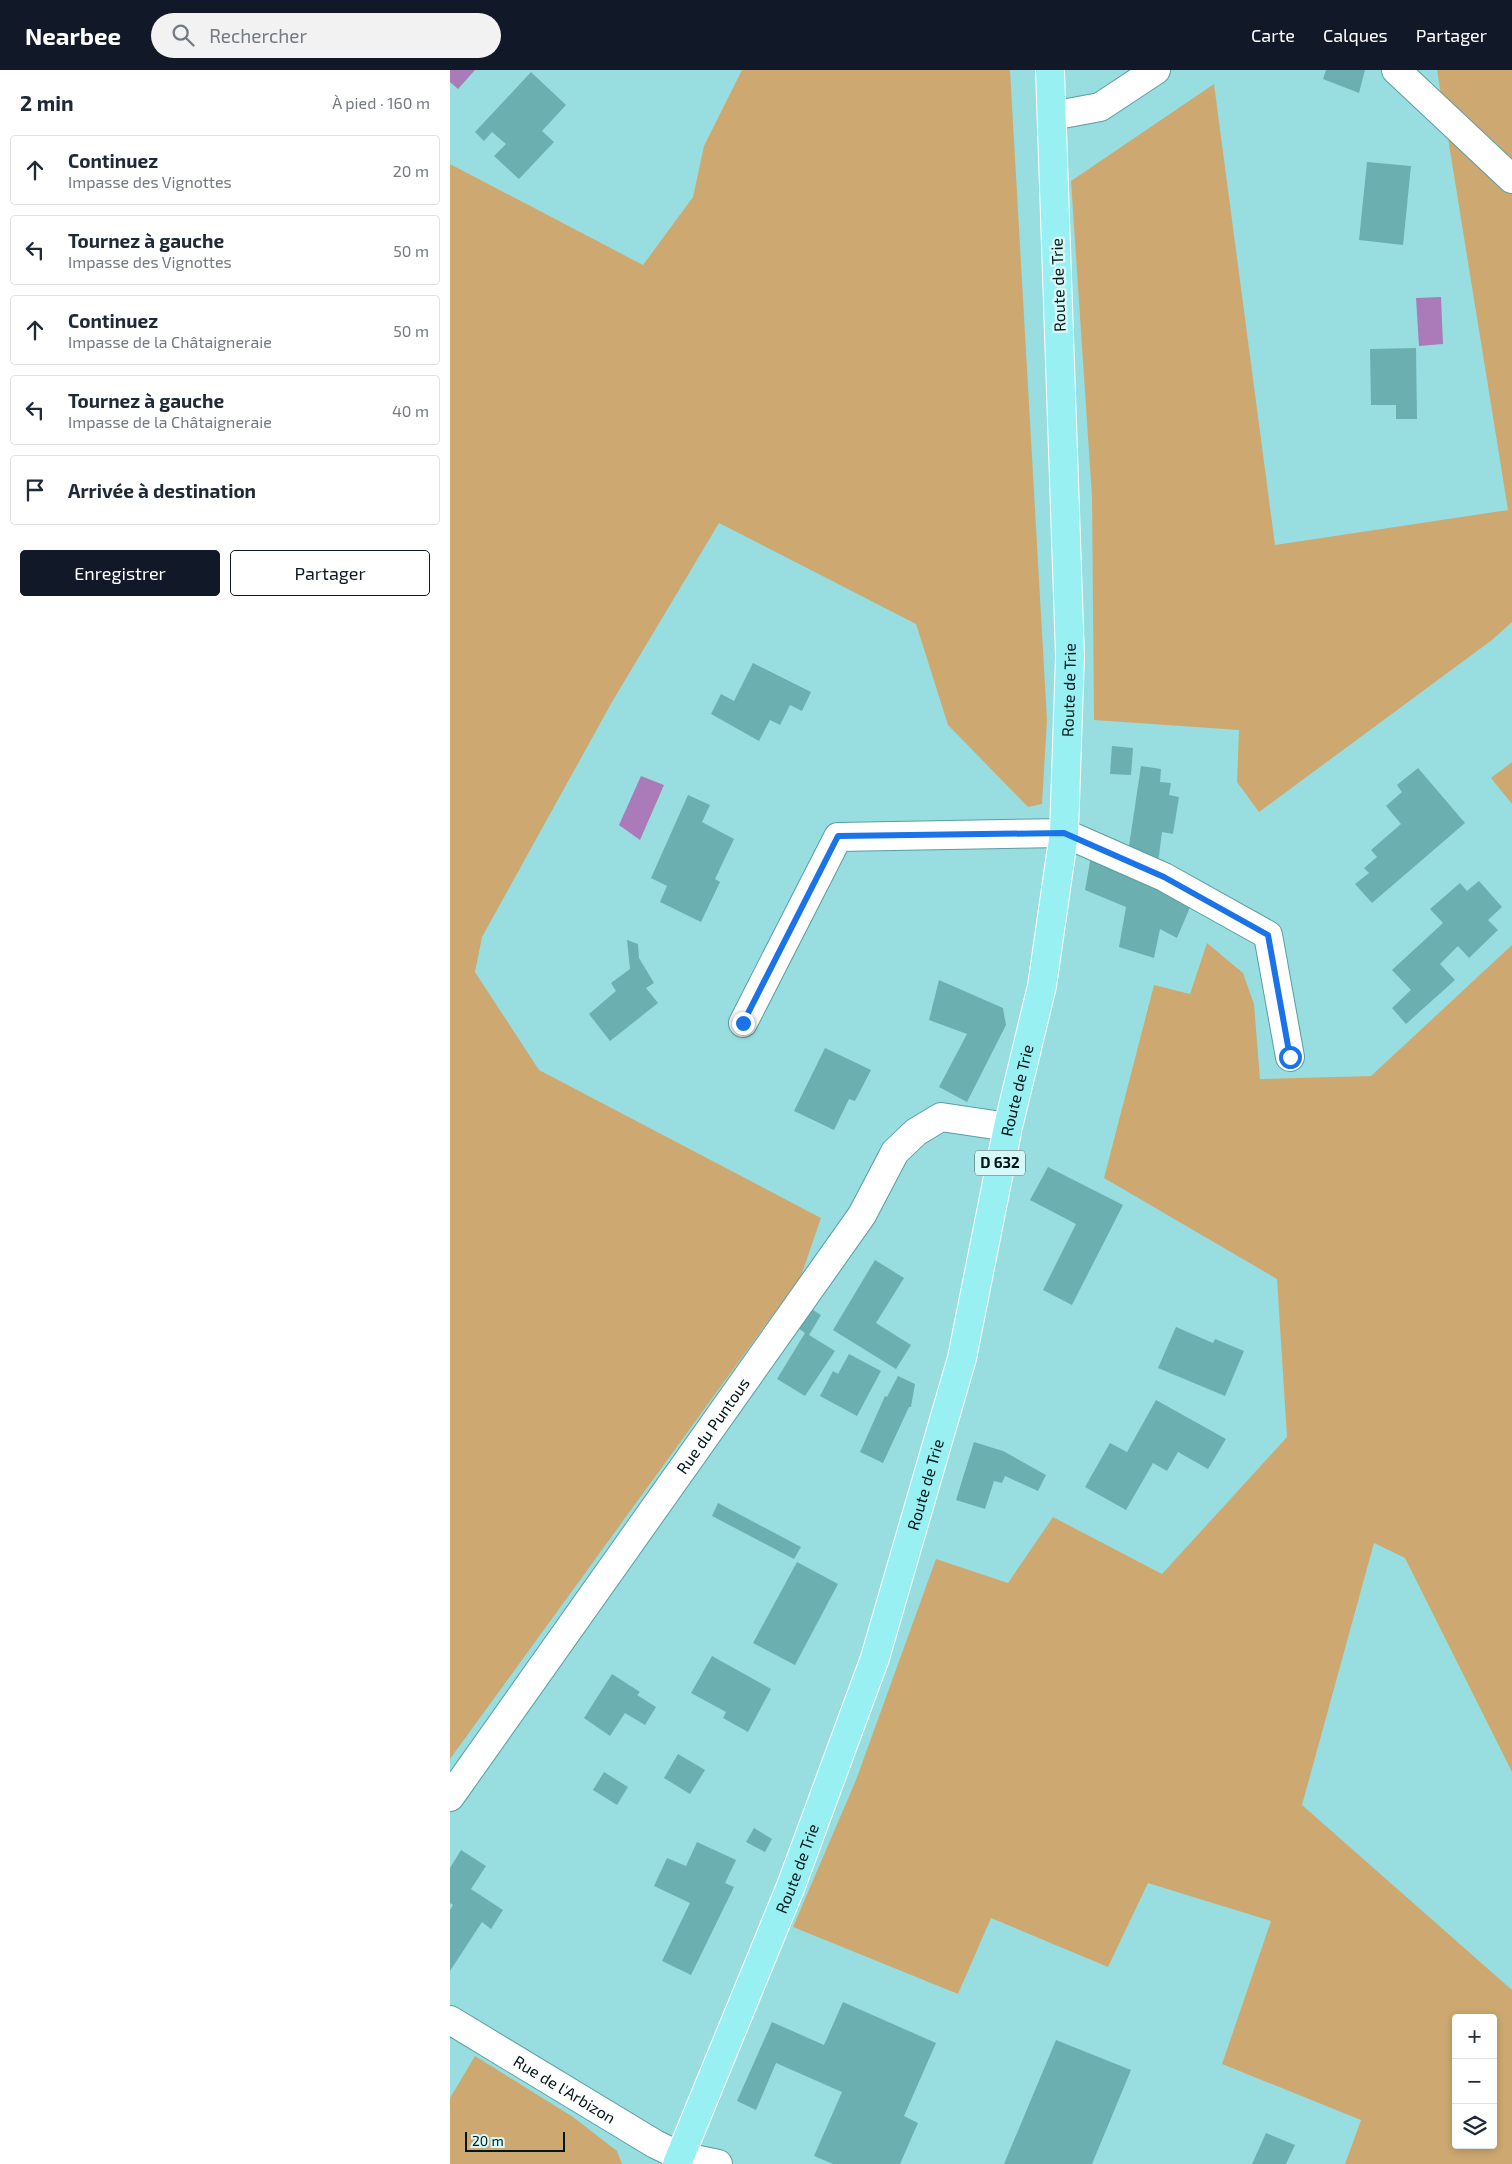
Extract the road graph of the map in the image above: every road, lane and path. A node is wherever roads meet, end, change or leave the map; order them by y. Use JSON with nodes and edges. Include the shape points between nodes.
{"nodes":[{"id":1,"x":1050,"y":70,"type":"edge"},
{"id":2,"x":1156,"y":70,"type":"edge"},
{"id":3,"x":1396,"y":70,"type":"edge"},
{"id":4,"x":1052,"y":116,"type":"junction"},
{"id":5,"x":1512,"y":179,"type":"edge"},
{"id":6,"x":1064,"y":833,"type":"junction"},
{"id":7,"x":743,"y":1023,"type":"dead end"},
{"id":8,"x":1290,"y":1057,"type":"dead end"},
{"id":9,"x":1008,"y":1127,"type":"junction"},
{"id":10,"x":450,"y":1797,"type":"edge"},
{"id":11,"x":450,"y":2020,"type":"edge"},
{"id":12,"x":679,"y":2160,"type":"edge"},
{"id":13,"x":718,"y":2164,"type":"edge"}],
"edges":[{"from":1,"to":4,"type":"main road","number":"D 632"},
{"from":2,"to":4,"type":"street","via":[[1100,107]]},
{"from":3,"to":5,"type":"street"},
{"from":4,"to":6,"type":"main road","name":"Route de Trie","number":"D 632","via":[[1070,656]]},
{"from":6,"to":7,"type":"street","via":[[838,836]]},
{"from":6,"to":8,"type":"street","via":[[1164,877],[1268,935]]},
{"from":6,"to":9,"type":"main road","name":"Route de Trie","number":"D 632","via":[[1042,986]]},
{"from":9,"to":10,"type":"street","name":"Rue du Puntous","via":[[940,1117],[916,1132],[895,1152],[862,1215]]},
{"from":9,"to":12,"type":"main road","name":"Route de Trie","number":"D 632","via":[[962,1358],[875,1658],[791,1886]]},
{"from":11,"to":12,"type":"street","name":"Rue de l'Arbizon"},
{"from":12,"to":13,"type":"street","name":"Rue de l'Arbizon"}]}
